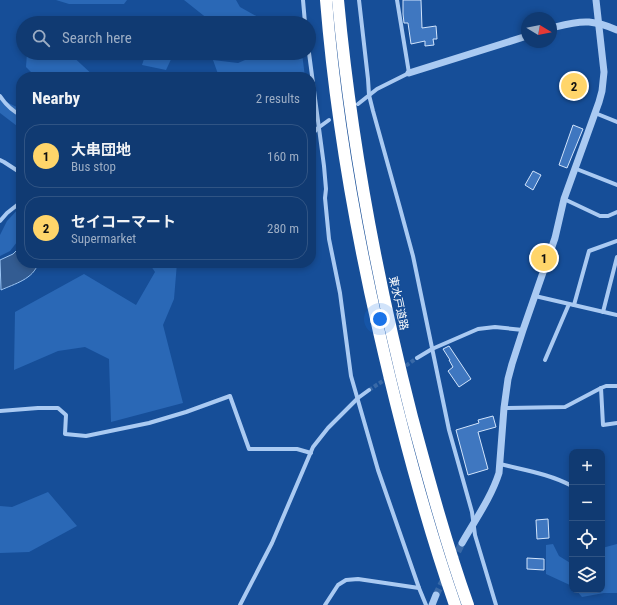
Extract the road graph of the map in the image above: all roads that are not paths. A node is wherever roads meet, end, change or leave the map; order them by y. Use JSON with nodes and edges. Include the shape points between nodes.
{"nodes":[{"id":1,"x":303,"y":0,"type":"edge"},
{"id":2,"x":326,"y":0,"type":"edge"},
{"id":3,"x":338,"y":0,"type":"edge"},
{"id":4,"x":360,"y":0,"type":"edge"},
{"id":5,"x":397,"y":0,"type":"edge"},
{"id":6,"x":596,"y":0,"type":"edge"},
{"id":7,"x":304,"y":16,"type":"edge"},
{"id":8,"x":599,"y":24,"type":"junction"},
{"id":9,"x":557,"y":27,"type":"edge"},
{"id":10,"x":617,"y":30,"type":"edge"},
{"id":11,"x":521,"y":38,"type":"edge"},
{"id":12,"x":310,"y":60,"type":"edge"},
{"id":13,"x":311,"y":72,"type":"edge"},
{"id":14,"x":409,"y":73,"type":"junction"},
{"id":15,"x":369,"y":95,"type":"junction"},
{"id":16,"x":0,"y":96,"type":"edge"},
{"id":17,"x":358,"y":104,"type":"dead end"},
{"id":18,"x":316,"y":111,"type":"edge"},
{"id":19,"x":16,"y":113,"type":"edge"},
{"id":20,"x":595,"y":114,"type":"junction"},
{"id":21,"x":329,"y":120,"type":"dead end"},
{"id":22,"x":617,"y":122,"type":"edge"},
{"id":23,"x":318,"y":128,"type":"junction"},
{"id":24,"x":0,"y":160,"type":"edge"},
{"id":25,"x":574,"y":168,"type":"junction"},
{"id":26,"x":16,"y":170,"type":"edge"},
{"id":27,"x":617,"y":185,"type":"edge"},
{"id":28,"x":564,"y":199,"type":"junction"},
{"id":29,"x":16,"y":206,"type":"edge"},
{"id":30,"x":617,"y":212,"type":"edge"},
{"id":31,"x":0,"y":221,"type":"edge"},
{"id":32,"x":617,"y":241,"type":"edge"},
{"id":33,"x":617,"y":256,"type":"edge"},
{"id":34,"x":535,"y":296,"type":"junction"},
{"id":35,"x":569,"y":304,"type":"junction"},
{"id":36,"x":574,"y":305,"type":"junction"},
{"id":37,"x":603,"y":312,"type":"junction"},
{"id":38,"x":617,"y":315,"type":"edge"},
{"id":39,"x":523,"y":330,"type":"junction"},
{"id":40,"x":432,"y":349,"type":"junction"},
{"id":41,"x":417,"y":358,"type":"tunnel mouth"},
{"id":42,"x":545,"y":360,"type":"dead end"},
{"id":43,"x":617,"y":386,"type":"edge"},
{"id":44,"x":601,"y":388,"type":"junction"},
{"id":45,"x":369,"y":390,"type":"tunnel mouth"},
{"id":46,"x":358,"y":398,"type":"junction"},
{"id":47,"x":504,"y":408,"type":"junction"},
{"id":48,"x":0,"y":411,"type":"edge"},
{"id":49,"x":617,"y":423,"type":"edge"},
{"id":50,"x":311,"y":453,"type":"junction"},
{"id":51,"x":500,"y":464,"type":"junction"},
{"id":52,"x":570,"y":485,"type":"edge"},
{"id":53,"x":474,"y":522,"type":"junction"},
{"id":54,"x":462,"y":543,"type":"tunnel mouth"},
{"id":55,"x":419,"y":588,"type":"junction"},
{"id":56,"x":436,"y":595,"type":"tunnel mouth"},
{"id":57,"x":240,"y":605,"type":"edge"},
{"id":58,"x":325,"y":605,"type":"edge"},
{"id":59,"x":426,"y":605,"type":"edge"},
{"id":60,"x":432,"y":605,"type":"edge"},
{"id":61,"x":455,"y":605,"type":"edge"},
{"id":62,"x":468,"y":605,"type":"edge"},
{"id":63,"x":496,"y":605,"type":"edge"}],
"edges":[{"from":1,"to":7,"type":"street"},
{"from":2,"to":61,"type":"highway","via":[[347,166],[370,292],[408,452]]},
{"from":3,"to":62,"type":"highway","name":"東水戸道路","via":[[359,163],[382,289],[421,450]]},
{"from":4,"to":15,"type":"street"},
{"from":5,"to":14,"type":"street"},
{"from":6,"to":8,"type":"street"},
{"from":8,"to":9,"type":"street","via":[[573,23]]},
{"from":8,"to":10,"type":"street"},
{"from":8,"to":20,"type":"street","via":[[604,72],[602,91]]},
{"from":11,"to":14,"type":"street"},
{"from":12,"to":13,"type":"street"},
{"from":14,"to":15,"type":"street"},
{"from":15,"to":17,"type":"street"},
{"from":15,"to":40,"type":"street","via":[[413,256]]},
{"from":16,"to":19,"type":"street"},
{"from":18,"to":23,"type":"street"},
{"from":20,"to":22,"type":"street"},
{"from":20,"to":25,"type":"street"},
{"from":21,"to":23,"type":"street"},
{"from":23,"to":46,"type":"street","via":[[324,166],[329,239],[340,293],[351,376]]},
{"from":24,"to":26,"type":"street"},
{"from":25,"to":27,"type":"street"},
{"from":25,"to":28,"type":"street"},
{"from":28,"to":30,"type":"street","via":[[600,216]]},
{"from":28,"to":34,"type":"street","via":[[555,238]]},
{"from":29,"to":31,"type":"street"},
{"from":32,"to":36,"type":"street","via":[[589,251]]},
{"from":33,"to":37,"type":"street"},
{"from":34,"to":35,"type":"street"},
{"from":34,"to":39,"type":"street"},
{"from":35,"to":36,"type":"street"},
{"from":35,"to":42,"type":"street"},
{"from":36,"to":37,"type":"street"},
{"from":37,"to":38,"type":"street"},
{"from":39,"to":40,"type":"street","via":[[495,327],[478,329]]},
{"from":39,"to":47,"type":"street","via":[[511,369]]},
{"from":40,"to":41,"type":"street"},
{"from":40,"to":53,"type":"street","via":[[449,430]]},
{"from":43,"to":44,"type":"street"},
{"from":44,"to":47,"type":"street","via":[[565,407]]},
{"from":44,"to":49,"type":"street","via":[[602,425]]},
{"from":45,"to":46,"type":"street"},
{"from":46,"to":50,"type":"street","via":[[328,428]]},
{"from":46,"to":55,"type":"street","via":[[378,470]]},
{"from":47,"to":51,"type":"street"},
{"from":48,"to":50,"type":"street","via":[[58,408],[66,415],[65,434],[86,436],[149,423],[230,396],[249,448],[297,449]]},
{"from":50,"to":57,"type":"street","via":[[272,542]]},
{"from":51,"to":52,"type":"street","via":[[549,476]]},
{"from":51,"to":53,"type":"street","via":[[496,481]]},
{"from":53,"to":54,"type":"street"},
{"from":53,"to":63,"type":"street","via":[[475,535]]},
{"from":55,"to":58,"type":"street","via":[[358,579],[346,580],[338,585]]},
{"from":55,"to":59,"type":"street"},
{"from":56,"to":60,"type":"street"}]}
